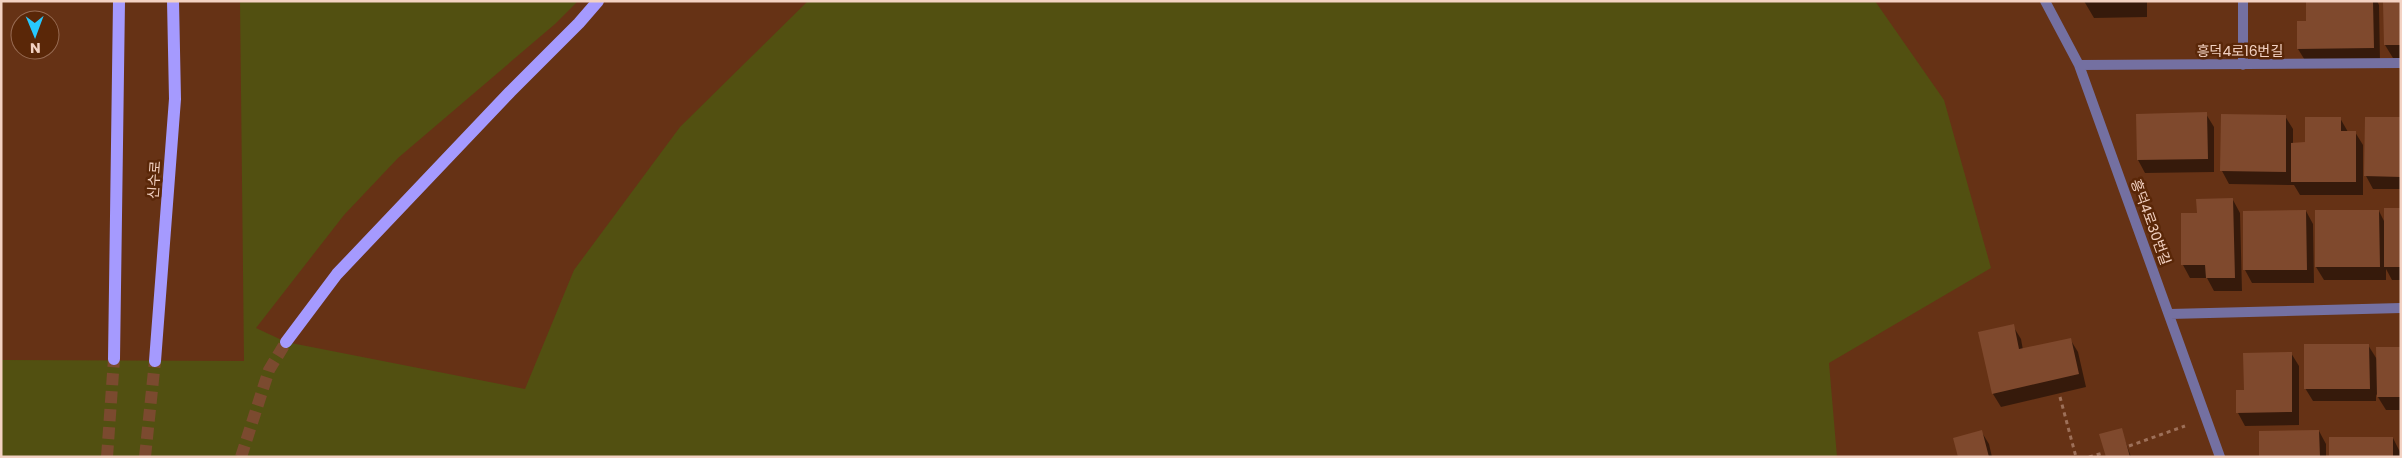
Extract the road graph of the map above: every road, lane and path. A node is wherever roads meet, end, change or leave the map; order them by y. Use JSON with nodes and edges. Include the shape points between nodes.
{"nodes":[{"id":1,"x":118,"y":1,"type":"edge"},
{"id":2,"x":173,"y":1,"type":"edge"},
{"id":3,"x":598,"y":1,"type":"edge"},
{"id":4,"x":2045,"y":1,"type":"edge"},
{"id":5,"x":2243,"y":1,"type":"edge"},
{"id":6,"x":2401,"y":63,"type":"edge"},
{"id":7,"x":2243,"y":65,"type":"junction"},
{"id":8,"x":2079,"y":66,"type":"junction"},
{"id":9,"x":2401,"y":308,"type":"edge"},
{"id":10,"x":2170,"y":314,"type":"junction"},
{"id":11,"x":286,"y":342,"type":"tunnel mouth"},
{"id":12,"x":114,"y":359,"type":"tunnel mouth"},
{"id":13,"x":155,"y":360,"type":"tunnel mouth"},
{"id":14,"x":2060,"y":397,"type":"dead end"},
{"id":15,"x":2207,"y":418,"type":"junction"},
{"id":16,"x":2129,"y":446,"type":"dead end"},
{"id":17,"x":2103,"y":453,"type":"dead end"},
{"id":18,"x":2076,"y":457,"type":"edge"},
{"id":19,"x":2088,"y":457,"type":"edge"},
{"id":20,"x":2220,"y":457,"type":"edge"}],
"edges":[{"from":1,"to":12,"type":"main road"},
{"from":2,"to":13,"type":"main road","name":"신수로","via":[[175,99]]},
{"from":3,"to":11,"type":"main road","via":[[337,274]]},
{"from":4,"to":8,"type":"street","name":"흥덕4로30번길"},
{"from":5,"to":7,"type":"street"},
{"from":6,"to":7,"type":"street","name":"흥덕4로16번길"},
{"from":7,"to":8,"type":"street","name":"흥덕4로16번길"},
{"from":8,"to":10,"type":"street","name":"흥덕4로30번길"},
{"from":9,"to":10,"type":"street"},
{"from":10,"to":15,"type":"street","name":"흥덕4로30번길"},
{"from":14,"to":18,"type":"path"},
{"from":15,"to":16,"type":"path"},
{"from":15,"to":20,"type":"street","name":"흥덕4로30번길"},
{"from":17,"to":19,"type":"path"}]}
